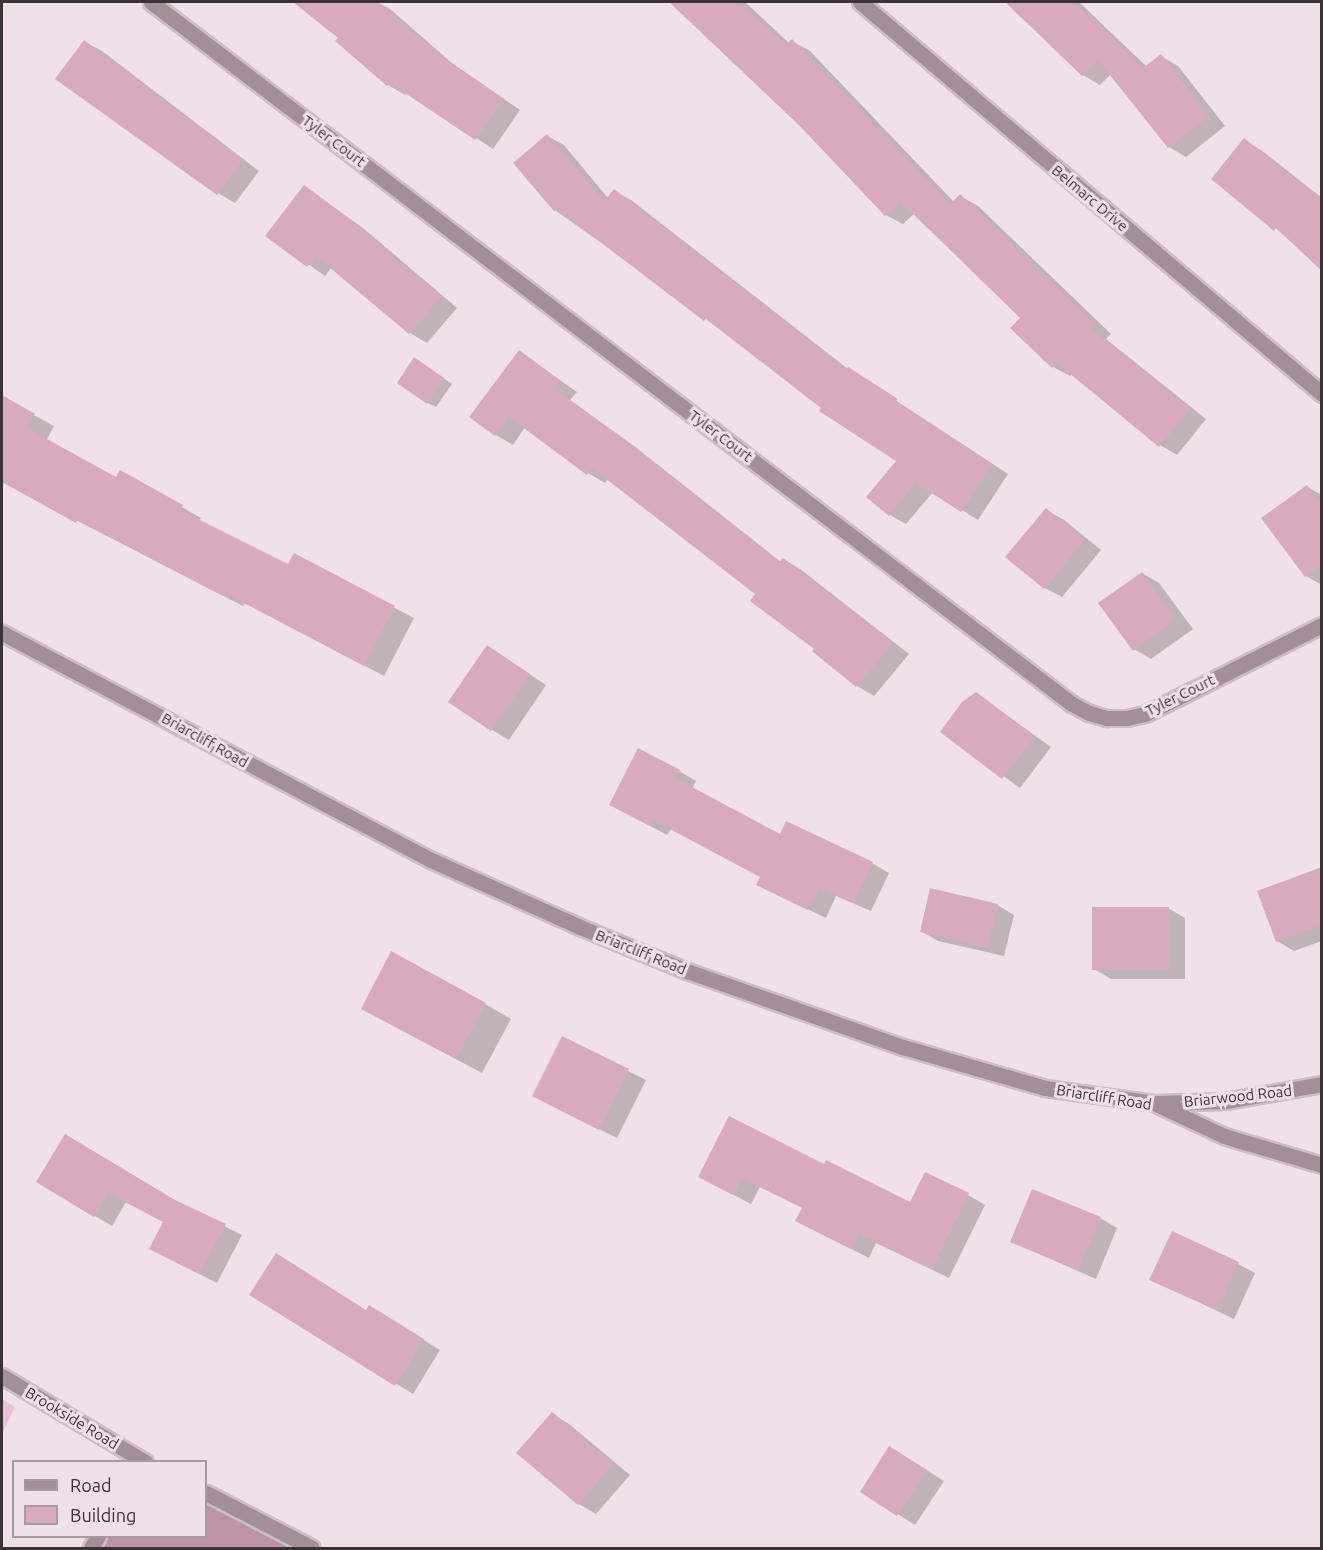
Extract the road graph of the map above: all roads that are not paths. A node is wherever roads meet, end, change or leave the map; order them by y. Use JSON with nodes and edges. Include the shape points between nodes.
{"nodes":[{"id":1,"x":151,"y":2,"type":"edge"},
{"id":2,"x":860,"y":2,"type":"edge"},
{"id":3,"x":1322,"y":394,"type":"edge"},
{"id":4,"x":1322,"y":625,"type":"edge"},
{"id":5,"x":2,"y":633,"type":"edge"},
{"id":6,"x":1322,"y":1084,"type":"edge"},
{"id":7,"x":1154,"y":1103,"type":"junction"},
{"id":8,"x":1322,"y":1165,"type":"edge"},
{"id":9,"x":2,"y":1376,"type":"edge"},
{"id":10,"x":141,"y":1460,"type":"edge"},
{"id":11,"x":207,"y":1494,"type":"edge"},
{"id":12,"x":312,"y":1548,"type":"edge"}],
"edges":[{"from":1,"to":4,"type":"street","name":"Tyler Court","via":[[1089,713],[1107,718],[1145,714]]},
{"from":2,"to":3,"type":"street","name":"Belmarc Drive"},
{"from":5,"to":7,"type":"street","name":"Briarcliff Road","via":[[431,860],[580,927],[784,1007],[903,1047],[1045,1088]]},
{"from":6,"to":7,"type":"street","name":"Briarwood Road","via":[[1225,1101]]},
{"from":7,"to":8,"type":"street","name":"Briarcliff Road","via":[[1224,1136]]},
{"from":9,"to":10,"type":"street","name":"Brookside Road"},
{"from":11,"to":12,"type":"street"}]}
